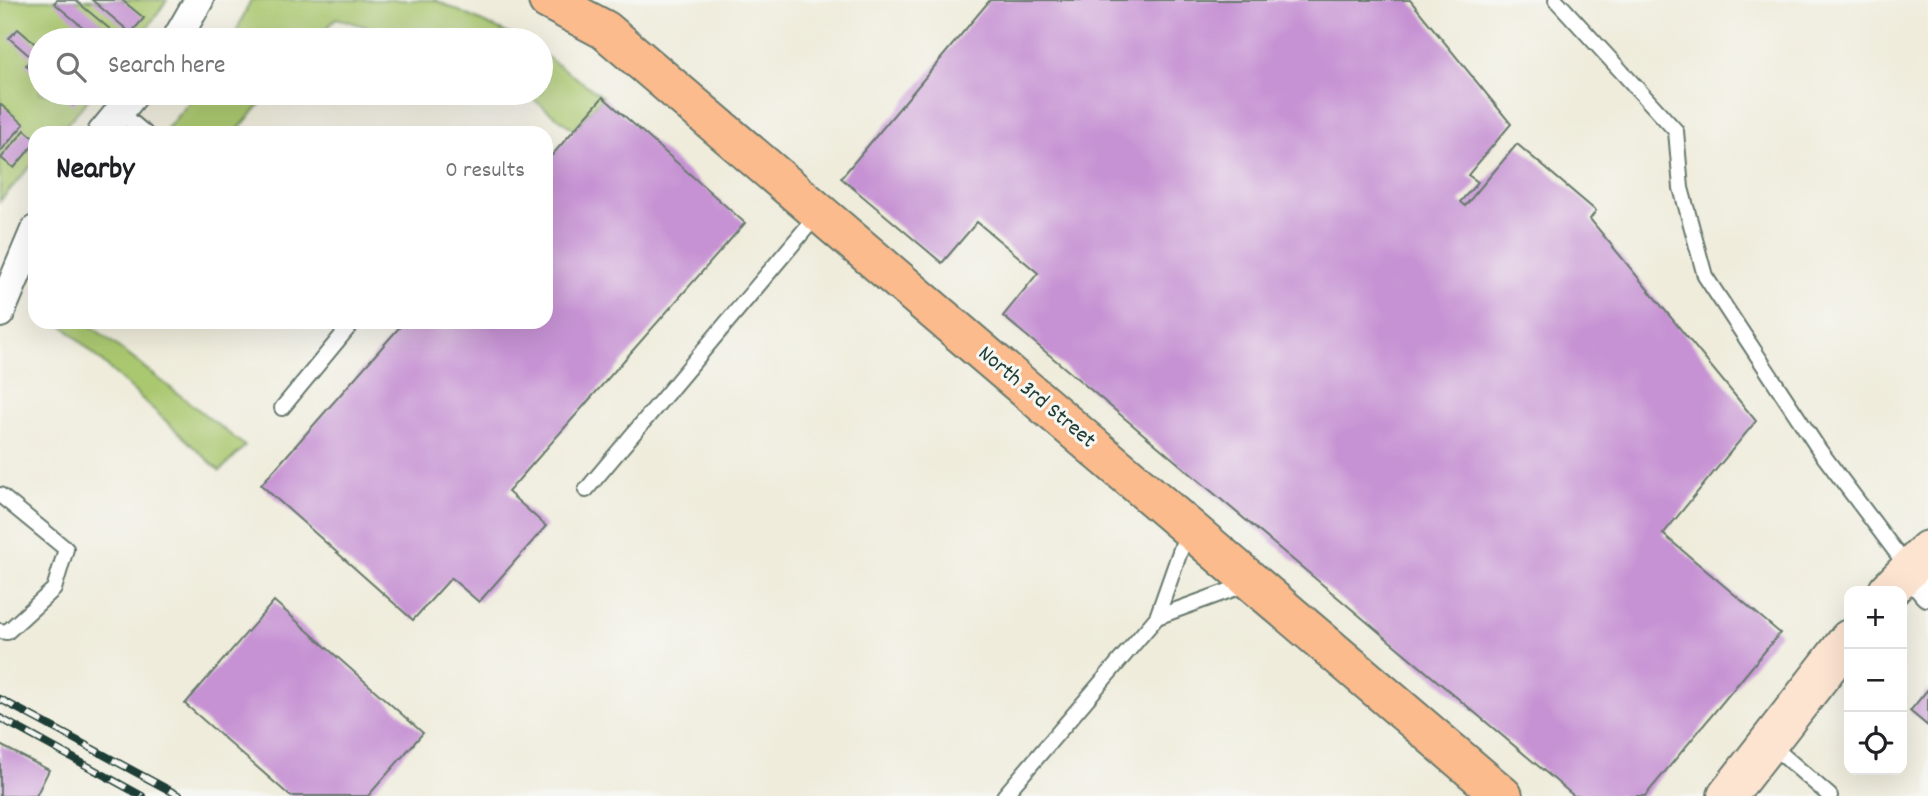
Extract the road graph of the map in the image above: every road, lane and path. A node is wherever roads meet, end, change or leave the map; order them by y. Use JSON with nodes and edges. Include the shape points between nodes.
{"nodes":[{"id":1,"x":199,"y":0,"type":"edge"},
{"id":2,"x":548,"y":0,"type":"edge"},
{"id":3,"x":570,"y":0,"type":"edge"},
{"id":4,"x":1556,"y":0,"type":"edge"},
{"id":5,"x":183,"y":28,"type":"edge"},
{"id":6,"x":605,"y":30,"type":"junction"},
{"id":7,"x":119,"y":113,"type":"edge"},
{"id":8,"x":136,"y":126,"type":"edge"},
{"id":9,"x":819,"y":213,"type":"junction"},
{"id":10,"x":28,"y":245,"type":"edge"},
{"id":11,"x":2,"y":300,"type":"edge"},
{"id":12,"x":347,"y":329,"type":"edge"},
{"id":13,"x":282,"y":408,"type":"dead end"},
{"id":14,"x":586,"y":490,"type":"dead end"},
{"id":15,"x":0,"y":495,"type":"edge"},
{"id":16,"x":1189,"y":528,"type":"junction"},
{"id":17,"x":1913,"y":575,"type":"edge"},
{"id":18,"x":1252,"y":582,"type":"junction"},
{"id":19,"x":1157,"y":617,"type":"junction"},
{"id":20,"x":0,"y":631,"type":"edge"},
{"id":21,"x":1844,"y":645,"type":"edge"},
{"id":22,"x":1768,"y":743,"type":"junction"},
{"id":23,"x":1004,"y":796,"type":"edge"},
{"id":24,"x":1503,"y":796,"type":"edge"},
{"id":25,"x":1727,"y":796,"type":"edge"},
{"id":26,"x":1830,"y":796,"type":"edge"}],
"edges":[{"from":1,"to":5,"type":"street"},
{"from":2,"to":6,"type":"highway"},
{"from":3,"to":6,"type":"street","name":"North 3rd Street"},
{"from":4,"to":17,"type":"lane","via":[[1676,131],[1681,188],[1705,276],[1820,451]]},
{"from":6,"to":9,"type":"highway","name":"North 3rd Street"},
{"from":7,"to":8,"type":"lane"},
{"from":9,"to":14,"type":"lane"},
{"from":9,"to":16,"type":"highway","name":"North 3rd Street"},
{"from":10,"to":11,"type":"street"},
{"from":12,"to":13,"type":"lane"},
{"from":15,"to":20,"type":"lane","via":[[66,549],[54,589],[6,632]]},
{"from":16,"to":18,"type":"highway","name":"North 3rd Street"},
{"from":16,"to":19,"type":"lane"},
{"from":18,"to":19,"type":"lane"},
{"from":18,"to":24,"type":"highway","name":"North 3rd Street"},
{"from":19,"to":23,"type":"lane"},
{"from":21,"to":22,"type":"main road"},
{"from":22,"to":25,"type":"main road"},
{"from":22,"to":26,"type":"lane"}]}
